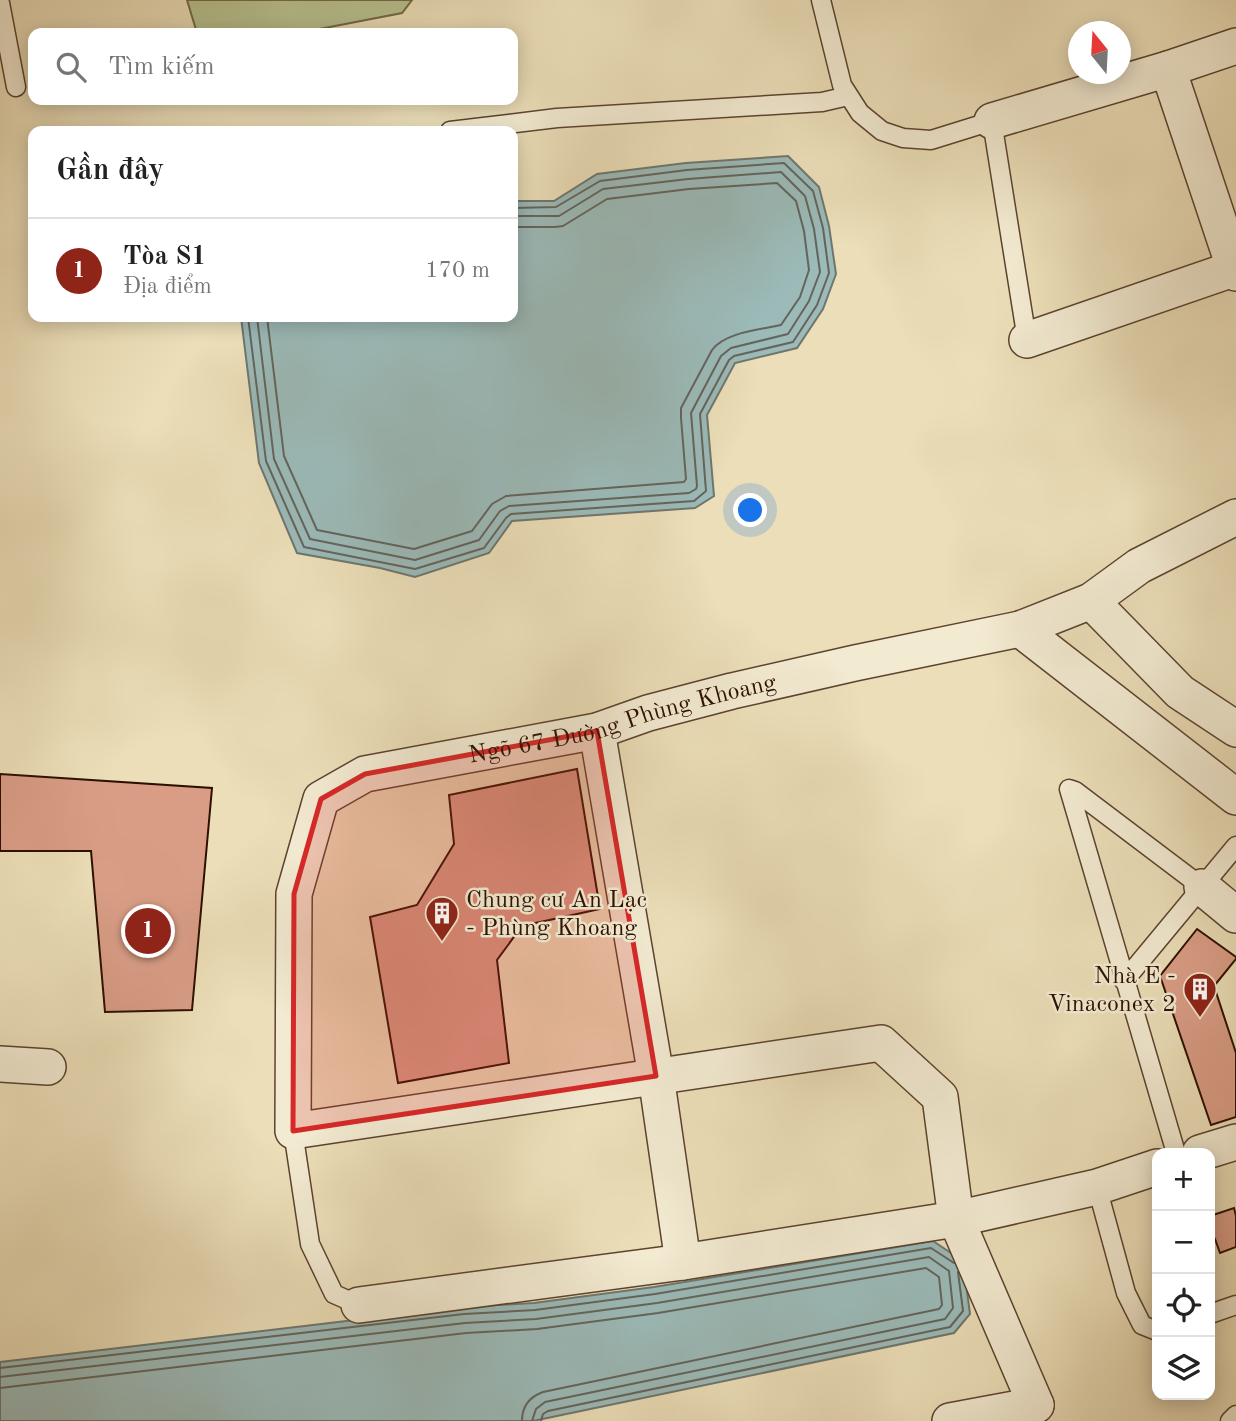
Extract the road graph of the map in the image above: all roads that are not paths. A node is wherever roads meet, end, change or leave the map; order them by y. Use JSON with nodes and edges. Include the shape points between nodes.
{"nodes":[{"id":1,"x":821,"y":0,"type":"edge"},
{"id":2,"x":0,"y":3,"type":"edge"},
{"id":3,"x":1236,"y":46,"type":"edge"},
{"id":4,"x":1168,"y":69,"type":"junction"},
{"id":5,"x":16,"y":87,"type":"dead end"},
{"id":6,"x":848,"y":96,"type":"junction"},
{"id":7,"x":992,"y":121,"type":"junction"},
{"id":8,"x":491,"y":126,"type":"edge"},
{"id":9,"x":1236,"y":270,"type":"edge"},
{"id":10,"x":1027,"y":340,"type":"joint"},
{"id":11,"x":1236,"y":517,"type":"edge"},
{"id":12,"x":1091,"y":601,"type":"junction"},
{"id":13,"x":1020,"y":629,"type":"junction"},
{"id":14,"x":1236,"y":729,"type":"edge"},
{"id":15,"x":597,"y":731,"type":"junction"},
{"id":16,"x":1236,"y":797,"type":"edge"},
{"id":17,"x":1236,"y":846,"type":"edge"},
{"id":18,"x":1202,"y":887,"type":"junction"},
{"id":19,"x":1236,"y":915,"type":"edge"},
{"id":20,"x":1124,"y":981,"type":"junction"},
{"id":21,"x":0,"y":1064,"type":"edge"},
{"id":22,"x":48,"y":1067,"type":"dead end"},
{"id":23,"x":656,"y":1076,"type":"junction"},
{"id":24,"x":293,"y":1131,"type":"junction"},
{"id":25,"x":1236,"y":1142,"type":"edge"},
{"id":26,"x":1174,"y":1148,"type":"edge"},
{"id":27,"x":1215,"y":1148,"type":"edge"},
{"id":28,"x":1152,"y":1169,"type":"edge"},
{"id":29,"x":1097,"y":1187,"type":"junction"},
{"id":30,"x":956,"y":1219,"type":"junction"},
{"id":31,"x":683,"y":1262,"type":"junction"},
{"id":32,"x":359,"y":1305,"type":"joint"},
{"id":33,"x":1236,"y":1305,"type":"edge"},
{"id":34,"x":1215,"y":1312,"type":"edge"},
{"id":35,"x":1152,"y":1329,"type":"edge"},
{"id":36,"x":1034,"y":1413,"type":"edge"},
{"id":37,"x":1236,"y":1415,"type":"edge"},
{"id":38,"x":950,"y":1421,"type":"edge"},
{"id":39,"x":1230,"y":1421,"type":"edge"}],
"edges":[{"from":1,"to":6,"type":"lane"},
{"from":2,"to":5,"type":"lane"},
{"from":3,"to":4,"type":"street"},
{"from":4,"to":7,"type":"street"},
{"from":4,"to":9,"type":"street"},
{"from":6,"to":7,"type":"lane","via":[[882,131],[903,138],[932,140]]},
{"from":6,"to":8,"type":"lane","via":[[822,102]]},
{"from":7,"to":10,"type":"lane"},
{"from":9,"to":10,"type":"street"},
{"from":11,"to":12,"type":"street","name":"Ngõ 67 Đường Phùng Khoang","via":[[1139,566]]},
{"from":12,"to":13,"type":"street","name":"Ngõ 67 Đường Phùng Khoang"},
{"from":12,"to":14,"type":"street","via":[[1180,692]]},
{"from":13,"to":15,"type":"street","name":"Ngõ 67 Đường Phùng Khoang","via":[[732,691]]},
{"from":13,"to":16,"type":"street"},
{"from":15,"to":23,"type":"street"},
{"from":15,"to":24,"type":"street","name":"Ngõ 67 Đường Phùng Khoang","via":[[365,774],[321,799],[294,894]]},
{"from":17,"to":18,"type":"lane"},
{"from":18,"to":19,"type":"street"},
{"from":18,"to":20,"type":"lane"},
{"from":18,"to":20,"type":"lane","via":[[1069,789]]},
{"from":20,"to":26,"type":"lane"},
{"from":21,"to":22,"type":"street"},
{"from":23,"to":24,"type":"street"},
{"from":23,"to":30,"type":"street","via":[[881,1043],[940,1097]]},
{"from":23,"to":31,"type":"street"},
{"from":24,"to":32,"type":"lane","via":[[310,1244],[334,1294]]},
{"from":25,"to":27,"type":"street"},
{"from":28,"to":29,"type":"street"},
{"from":29,"to":30,"type":"street"},
{"from":29,"to":35,"type":"lane","via":[[1126,1293],[1142,1325]]},
{"from":30,"to":31,"type":"street"},
{"from":30,"to":36,"type":"street"},
{"from":31,"to":32,"type":"street"},
{"from":33,"to":34,"type":"lane"},
{"from":36,"to":38,"type":"street"},
{"from":37,"to":39,"type":"lane"}]}
